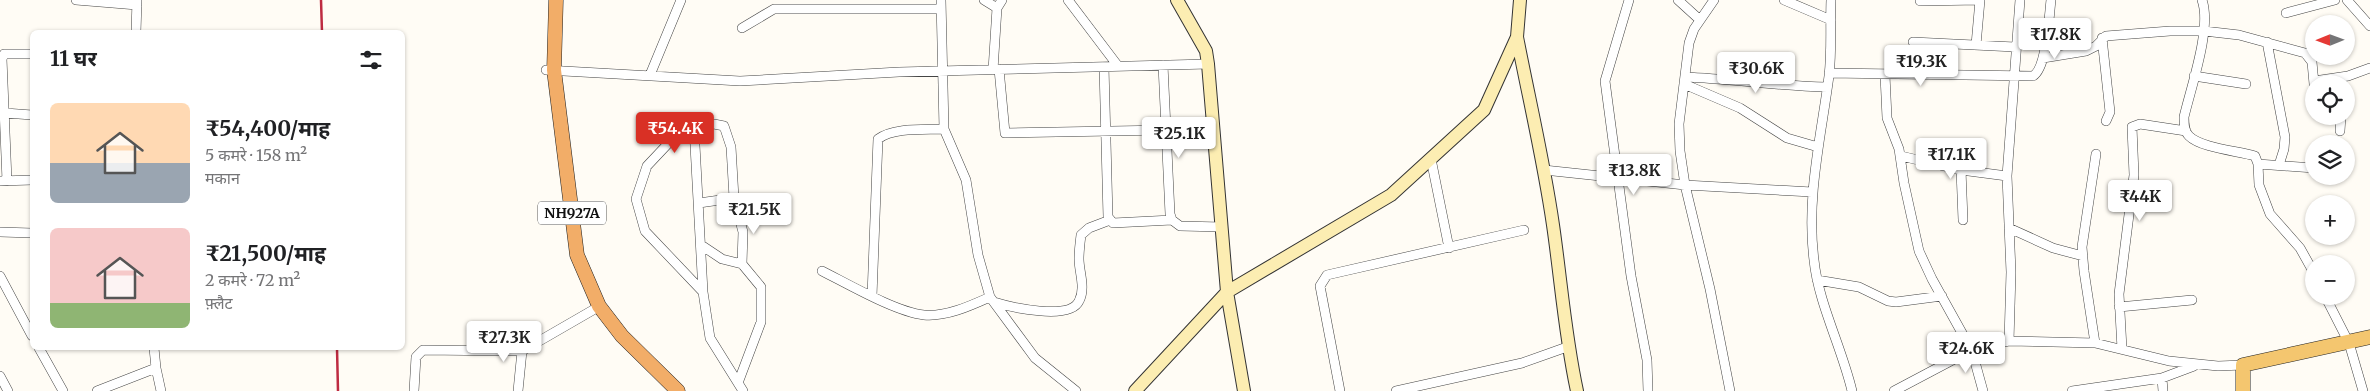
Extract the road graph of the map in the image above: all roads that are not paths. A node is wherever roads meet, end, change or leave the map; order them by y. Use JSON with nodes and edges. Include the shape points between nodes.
{"nodes":[{"id":1,"x":76,"y":0,"type":"edge"},
{"id":2,"x":547,"y":0,"type":"edge"},
{"id":3,"x":556,"y":0,"type":"edge"},
{"id":4,"x":682,"y":0,"type":"edge"},
{"id":5,"x":984,"y":0,"type":"edge"},
{"id":6,"x":1068,"y":0,"type":"edge"},
{"id":7,"x":1178,"y":0,"type":"edge"},
{"id":8,"x":1520,"y":0,"type":"edge"},
{"id":9,"x":1629,"y":0,"type":"edge"},
{"id":10,"x":1678,"y":0,"type":"edge"},
{"id":11,"x":1714,"y":0,"type":"edge"},
{"id":12,"x":1784,"y":0,"type":"edge"},
{"id":13,"x":1831,"y":0,"type":"edge"},
{"id":14,"x":1980,"y":0,"type":"edge"},
{"id":15,"x":2020,"y":0,"type":"edge"},
{"id":16,"x":2051,"y":0,"type":"edge"},
{"id":17,"x":2202,"y":0,"type":"edge"},
{"id":18,"x":2335,"y":0,"type":"edge"},
{"id":19,"x":2346,"y":0,"type":"edge"},
{"id":20,"x":1920,"y":1,"type":"dead end"},
{"id":21,"x":137,"y":2,"type":"edge"},
{"id":22,"x":999,"y":4,"type":"edge"},
{"id":23,"x":775,"y":5,"type":"edge"},
{"id":24,"x":941,"y":5,"type":"edge"},
{"id":25,"x":2286,"y":13,"type":"dead end"},
{"id":26,"x":1700,"y":20,"type":"junction"},
{"id":27,"x":1831,"y":20,"type":"junction"},
{"id":28,"x":2370,"y":26,"type":"edge"},
{"id":29,"x":742,"y":28,"type":"dead end"},
{"id":30,"x":136,"y":30,"type":"edge"},
{"id":31,"x":2204,"y":31,"type":"junction"},
{"id":32,"x":1516,"y":37,"type":"junction"},
{"id":33,"x":2102,"y":38,"type":"junction"},
{"id":34,"x":1913,"y":42,"type":"dead end"},
{"id":35,"x":2267,"y":42,"type":"junction"},
{"id":36,"x":1976,"y":45,"type":"junction"},
{"id":37,"x":2015,"y":47,"type":"junction"},
{"id":38,"x":30,"y":54,"type":"edge"},
{"id":39,"x":2043,"y":58,"type":"junction"},
{"id":40,"x":1208,"y":64,"type":"junction"},
{"id":41,"x":1163,"y":65,"type":"junction"},
{"id":42,"x":1104,"y":66,"type":"junction"},
{"id":43,"x":1118,"y":66,"type":"junction"},
{"id":44,"x":2370,"y":68,"type":"edge"},
{"id":45,"x":550,"y":70,"type":"junction"},
{"id":46,"x":996,"y":70,"type":"junction"},
{"id":47,"x":942,"y":71,"type":"junction"},
{"id":48,"x":1829,"y":73,"type":"junction"},
{"id":49,"x":1886,"y":74,"type":"junction"},
{"id":50,"x":650,"y":75,"type":"junction"},
{"id":51,"x":2313,"y":75,"type":"edge"},
{"id":52,"x":2353,"y":75,"type":"edge"},
{"id":53,"x":2194,"y":76,"type":"junction"},
{"id":54,"x":2013,"y":77,"type":"junction"},
{"id":55,"x":1685,"y":80,"type":"junction"},
{"id":56,"x":2246,"y":84,"type":"dead end"},
{"id":57,"x":1827,"y":87,"type":"junction"},
{"id":58,"x":5,"y":114,"type":"junction"},
{"id":59,"x":30,"y":116,"type":"edge"},
{"id":60,"x":2106,"y":121,"type":"dead end"},
{"id":61,"x":2340,"y":125,"type":"edge"},
{"id":62,"x":694,"y":127,"type":"junction"},
{"id":63,"x":944,"y":129,"type":"junction"},
{"id":64,"x":1166,"y":130,"type":"junction"},
{"id":65,"x":2186,"y":131,"type":"junction"},
{"id":66,"x":2340,"y":131,"type":"dead end"},
{"id":67,"x":1106,"y":132,"type":"junction"},
{"id":68,"x":1818,"y":147,"type":"junction"},
{"id":69,"x":2096,"y":154,"type":"dead end"},
{"id":70,"x":1901,"y":156,"type":"junction"},
{"id":71,"x":1430,"y":159,"type":"junction"},
{"id":72,"x":2258,"y":164,"type":"junction"},
{"id":73,"x":2279,"y":165,"type":"junction"},
{"id":74,"x":2305,"y":167,"type":"edge"},
{"id":75,"x":1544,"y":170,"type":"junction"},
{"id":76,"x":1961,"y":170,"type":"junction"},
{"id":77,"x":2007,"y":176,"type":"junction"},
{"id":78,"x":1620,"y":179,"type":"junction"},
{"id":79,"x":30,"y":180,"type":"edge"},
{"id":80,"x":3,"y":181,"type":"edge"},
{"id":81,"x":1685,"y":185,"type":"junction"},
{"id":82,"x":1812,"y":192,"type":"junction"},
{"id":83,"x":734,"y":198,"type":"junction"},
{"id":84,"x":699,"y":203,"type":"junction"},
{"id":85,"x":1110,"y":220,"type":"junction"},
{"id":86,"x":1172,"y":220,"type":"junction"},
{"id":87,"x":1963,"y":220,"type":"dead end"},
{"id":88,"x":1222,"y":227,"type":"junction"},
{"id":89,"x":2009,"y":228,"type":"junction"},
{"id":90,"x":1524,"y":230,"type":"dead end"},
{"id":91,"x":0,"y":232,"type":"edge"},
{"id":92,"x":30,"y":233,"type":"edge"},
{"id":93,"x":701,"y":245,"type":"junction"},
{"id":94,"x":1449,"y":248,"type":"junction"},
{"id":95,"x":2083,"y":256,"type":"junction"},
{"id":96,"x":2305,"y":257,"type":"edge"},
{"id":97,"x":742,"y":264,"type":"junction"},
{"id":98,"x":822,"y":271,"type":"dead end"},
{"id":99,"x":0,"y":276,"type":"edge"},
{"id":100,"x":1817,"y":280,"type":"junction"},
{"id":101,"x":703,"y":292,"type":"junction"},
{"id":102,"x":1227,"y":292,"type":"junction"},
{"id":103,"x":872,"y":296,"type":"junction"},
{"id":104,"x":1942,"y":296,"type":"junction"},
{"id":105,"x":992,"y":300,"type":"junction"},
{"id":106,"x":2192,"y":300,"type":"dead end"},
{"id":107,"x":2330,"y":305,"type":"edge"},
{"id":108,"x":2120,"y":307,"type":"junction"},
{"id":109,"x":593,"y":310,"type":"junction"},
{"id":110,"x":30,"y":332,"type":"edge"},
{"id":111,"x":2370,"y":337,"type":"edge"},
{"id":112,"x":2009,"y":341,"type":"junction"},
{"id":113,"x":2095,"y":343,"type":"junction"},
{"id":114,"x":2349,"y":343,"type":"junction"},
{"id":115,"x":1567,"y":347,"type":"junction"},
{"id":116,"x":2122,"y":349,"type":"junction"},
{"id":117,"x":40,"y":350,"type":"edge"},
{"id":118,"x":154,"y":350,"type":"edge"},
{"id":119,"x":1972,"y":350,"type":"junction"},
{"id":120,"x":522,"y":351,"type":"junction"},
{"id":121,"x":2196,"y":365,"type":"junction"},
{"id":122,"x":2243,"y":365,"type":"junction"},
{"id":123,"x":156,"y":368,"type":"junction"},
{"id":124,"x":0,"y":376,"type":"edge"},
{"id":125,"x":2162,"y":378,"type":"junction"},
{"id":126,"x":740,"y":387,"type":"edge"},
{"id":127,"x":8,"y":391,"type":"edge"},
{"id":128,"x":63,"y":391,"type":"edge"},
{"id":129,"x":97,"y":391,"type":"edge"},
{"id":130,"x":161,"y":391,"type":"edge"},
{"id":131,"x":414,"y":391,"type":"edge"},
{"id":132,"x":518,"y":391,"type":"edge"},
{"id":133,"x":669,"y":391,"type":"edge"},
{"id":134,"x":678,"y":391,"type":"edge"},
{"id":135,"x":1076,"y":391,"type":"edge"},
{"id":136,"x":1134,"y":391,"type":"edge"},
{"id":137,"x":1244,"y":391,"type":"edge"},
{"id":138,"x":1340,"y":391,"type":"edge"},
{"id":139,"x":1396,"y":391,"type":"edge"},
{"id":140,"x":1577,"y":391,"type":"edge"},
{"id":141,"x":1648,"y":391,"type":"edge"},
{"id":142,"x":1730,"y":391,"type":"edge"},
{"id":143,"x":1852,"y":391,"type":"edge"},
{"id":144,"x":1894,"y":391,"type":"edge"},
{"id":145,"x":1983,"y":391,"type":"edge"},
{"id":146,"x":2072,"y":391,"type":"edge"},
{"id":147,"x":2163,"y":391,"type":"edge"},
{"id":148,"x":2243,"y":391,"type":"edge"},
{"id":149,"x":2363,"y":391,"type":"edge"}],
"edges":[{"from":1,"to":21,"type":"street"},
{"from":2,"to":45,"type":"highway","number":"NH927A"},
{"from":3,"to":45,"type":"highway","number":"NH927A"},
{"from":4,"to":50,"type":"street"},
{"from":5,"to":22,"type":"street"},
{"from":6,"to":43,"type":"street"},
{"from":7,"to":40,"type":"main road","via":[[1206,51]]},
{"from":8,"to":32,"type":"main road"},
{"from":9,"to":78,"type":"street","via":[[1604,81]]},
{"from":10,"to":26,"type":"street"},
{"from":11,"to":26,"type":"street"},
{"from":12,"to":27,"type":"street"},
{"from":13,"to":27,"type":"street"},
{"from":14,"to":20,"type":"street"},
{"from":14,"to":36,"type":"street"},
{"from":15,"to":37,"type":"street"},
{"from":16,"to":39,"type":"street"},
{"from":17,"to":31,"type":"street"},
{"from":18,"to":25,"type":"street"},
{"from":19,"to":28,"type":"street"},
{"from":21,"to":30,"type":"street"},
{"from":22,"to":46,"type":"street"},
{"from":23,"to":24,"type":"street"},
{"from":23,"to":29,"type":"street"},
{"from":24,"to":47,"type":"street"},
{"from":26,"to":55,"type":"street","via":[[1689,43]]},
{"from":27,"to":48,"type":"street"},
{"from":31,"to":33,"type":"street"},
{"from":31,"to":35,"type":"street"},
{"from":31,"to":53,"type":"street"},
{"from":32,"to":71,"type":"main road","via":[[1484,110]]},
{"from":32,"to":75,"type":"main road"},
{"from":33,"to":39,"type":"street","via":[[2086,51]]},
{"from":33,"to":60,"type":"street","via":[[2110,112]]},
{"from":34,"to":36,"type":"street"},
{"from":35,"to":51,"type":"street","via":[[2309,56]]},
{"from":35,"to":73,"type":"street","via":[[2284,137]]},
{"from":36,"to":37,"type":"street"},
{"from":37,"to":54,"type":"street"},
{"from":38,"to":58,"type":"street","via":[[4,54]]},
{"from":39,"to":54,"type":"street","via":[[2037,74]]},
{"from":40,"to":41,"type":"street"},
{"from":40,"to":88,"type":"main road"},
{"from":41,"to":43,"type":"street"},
{"from":41,"to":64,"type":"street"},
{"from":42,"to":43,"type":"street"},
{"from":42,"to":46,"type":"street"},
{"from":42,"to":67,"type":"street"},
{"from":44,"to":52,"type":"street"},
{"from":45,"to":50,"type":"street"},
{"from":45,"to":109,"type":"highway","number":"NH927A","via":[[571,266]]},
{"from":45,"to":134,"type":"highway","number":"NH927A","via":[[577,255],[598,306],[622,336]]},
{"from":46,"to":47,"type":"street"},
{"from":46,"to":67,"type":"street","via":[[1005,133]]},
{"from":47,"to":50,"type":"street","via":[[740,81]]},
{"from":47,"to":63,"type":"street"},
{"from":48,"to":49,"type":"street"},
{"from":48,"to":57,"type":"street"},
{"from":49,"to":54,"type":"street"},
{"from":49,"to":70,"type":"street","via":[[1887,118]]},
{"from":53,"to":56,"type":"street"},
{"from":53,"to":65,"type":"street","via":[[2184,117]]},
{"from":54,"to":77,"type":"street"},
{"from":55,"to":57,"type":"street","via":[[1732,79],[1785,86]]},
{"from":55,"to":68,"type":"street","via":[[1740,108],[1787,138]]},
{"from":55,"to":81,"type":"street","via":[[1679,124]]},
{"from":57,"to":68,"type":"street"},
{"from":58,"to":59,"type":"street"},
{"from":58,"to":80,"type":"street"},
{"from":61,"to":66,"type":"street"},
{"from":62,"to":83,"type":"street","via":[[724,126],[731,147]]},
{"from":62,"to":84,"type":"street"},
{"from":62,"to":101,"type":"street","via":[[679,132],[647,166],[636,198],[645,231]]},
{"from":63,"to":103,"type":"street","via":[[894,132],[878,139]]},
{"from":63,"to":105,"type":"street","via":[[966,180],[978,255]]},
{"from":64,"to":67,"type":"street"},
{"from":64,"to":86,"type":"street"},
{"from":65,"to":72,"type":"street","via":[[2192,139],[2255,156]]},
{"from":65,"to":108,"type":"street","via":[[2140,124],[2132,127],[2134,175],[2119,283]]},
{"from":67,"to":85,"type":"street"},
{"from":68,"to":82,"type":"street"},
{"from":69,"to":95,"type":"street","via":[[2085,217]]},
{"from":70,"to":76,"type":"street"},
{"from":70,"to":104,"type":"street","via":[[1919,251]]},
{"from":71,"to":94,"type":"street"},
{"from":71,"to":102,"type":"main road","via":[[1391,195]]},
{"from":72,"to":73,"type":"street"},
{"from":72,"to":96,"type":"street","via":[[2259,184],[2270,214]]},
{"from":73,"to":74,"type":"street"},
{"from":75,"to":78,"type":"street"},
{"from":75,"to":115,"type":"main road"},
{"from":76,"to":77,"type":"street"},
{"from":76,"to":87,"type":"street"},
{"from":77,"to":89,"type":"street"},
{"from":78,"to":81,"type":"street"},
{"from":78,"to":141,"type":"street","via":[[1631,276],[1647,360]]},
{"from":79,"to":80,"type":"street"},
{"from":81,"to":82,"type":"street"},
{"from":81,"to":142,"type":"street"},
{"from":82,"to":100,"type":"street","via":[[1811,233]]},
{"from":83,"to":84,"type":"street"},
{"from":83,"to":97,"type":"street","via":[[743,232]]},
{"from":84,"to":93,"type":"street"},
{"from":85,"to":86,"type":"street","via":[[1123,224]]},
{"from":85,"to":105,"type":"street","via":[[1089,228],[1081,235],[1082,285],[1079,302],[1074,308],[1042,312],[1018,309]]},
{"from":86,"to":88,"type":"street","via":[[1180,226]]},
{"from":88,"to":102,"type":"main road"},
{"from":89,"to":95,"type":"street","via":[[2053,248]]},
{"from":89,"to":112,"type":"street"},
{"from":90,"to":94,"type":"street"},
{"from":91,"to":92,"type":"street"},
{"from":93,"to":97,"type":"street","via":[[722,259]]},
{"from":93,"to":101,"type":"street"},
{"from":94,"to":138,"type":"street","via":[[1326,275],[1322,280],[1320,286]]},
{"from":95,"to":113,"type":"street"},
{"from":97,"to":126,"type":"street","via":[[761,287],[761,322]]},
{"from":98,"to":103,"type":"street"},
{"from":99,"to":110,"type":"street"},
{"from":100,"to":104,"type":"street","via":[[1859,286],[1896,302]]},
{"from":100,"to":143,"type":"street"},
{"from":101,"to":126,"type":"street","via":[[710,338]]},
{"from":102,"to":136,"type":"main road"},
{"from":102,"to":137,"type":"main road"},
{"from":103,"to":105,"type":"street","via":[[925,315],[964,309]]},
{"from":104,"to":119,"type":"street"},
{"from":105,"to":135,"type":"street","via":[[1035,358]]},
{"from":106,"to":108,"type":"street"},
{"from":107,"to":114,"type":"street"},
{"from":108,"to":116,"type":"street"},
{"from":109,"to":120,"type":"street"},
{"from":109,"to":133,"type":"highway","number":"NH927A","via":[[617,340]]},
{"from":111,"to":114,"type":"main road"},
{"from":112,"to":113,"type":"street"},
{"from":112,"to":119,"type":"street"},
{"from":113,"to":116,"type":"street"},
{"from":114,"to":122,"type":"main road"},
{"from":114,"to":149,"type":"street"},
{"from":115,"to":139,"type":"street","via":[[1522,362]]},
{"from":115,"to":140,"type":"main road"},
{"from":116,"to":121,"type":"street"},
{"from":117,"to":128,"type":"street"},
{"from":118,"to":123,"type":"street"},
{"from":119,"to":144,"type":"street"},
{"from":119,"to":145,"type":"street"},
{"from":120,"to":131,"type":"street","via":[[423,350],[416,357]]},
{"from":120,"to":132,"type":"street"},
{"from":121,"to":122,"type":"street"},
{"from":121,"to":125,"type":"street"},
{"from":122,"to":148,"type":"main road"},
{"from":123,"to":129,"type":"street"},
{"from":123,"to":130,"type":"street"},
{"from":124,"to":127,"type":"street"},
{"from":125,"to":146,"type":"street"},
{"from":125,"to":147,"type":"street"}]}
